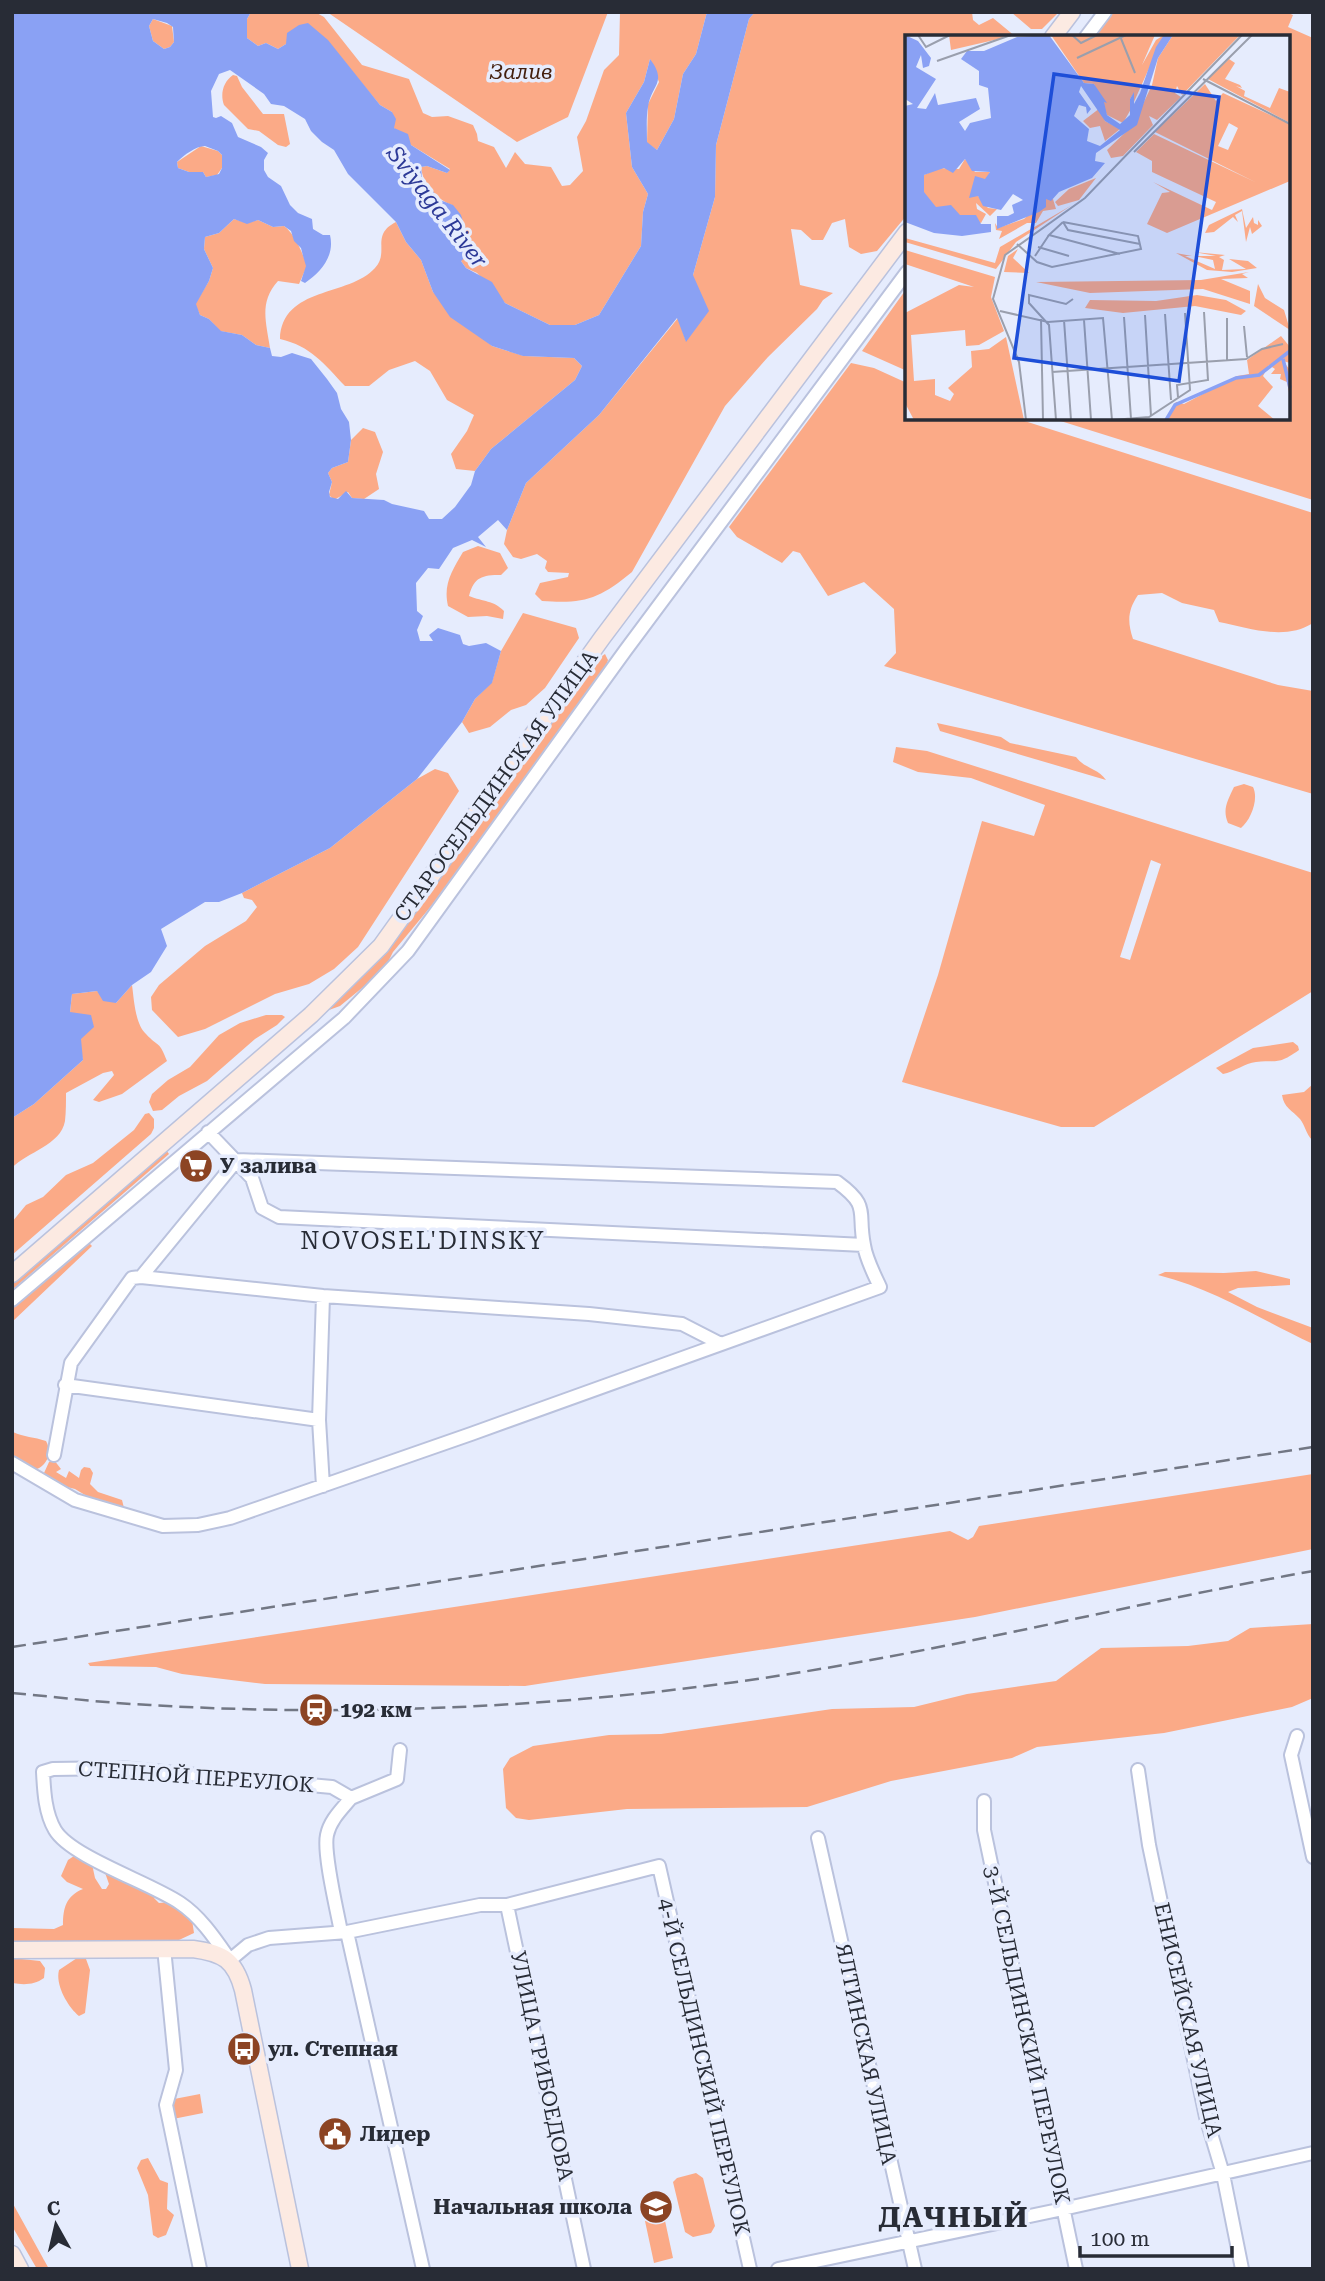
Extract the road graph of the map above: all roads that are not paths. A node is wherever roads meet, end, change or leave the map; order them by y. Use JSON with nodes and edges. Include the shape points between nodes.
{"nodes":[{"id":1,"x":1072,"y":12,"type":"edge"},
{"id":2,"x":1105,"y":12,"type":"edge"},
{"id":3,"x":1055,"y":35,"type":"edge"},
{"id":4,"x":1088,"y":35,"type":"edge"},
{"id":5,"x":905,"y":235,"type":"edge"},
{"id":6,"x":905,"y":275,"type":"edge"},
{"id":7,"x":311,"y":1015,"type":"junction"},
{"id":8,"x":326,"y":1032,"type":"junction"},
{"id":9,"x":208,"y":1132,"type":"junction"},
{"id":10,"x":237,"y":1160,"type":"junction"},
{"id":11,"x":864,"y":1245,"type":"junction"},
{"id":12,"x":12,"y":1274,"type":"edge"},
{"id":13,"x":141,"y":1277,"type":"junction"},
{"id":14,"x":323,"y":1296,"type":"junction"},
{"id":15,"x":12,"y":1300,"type":"edge"},
{"id":16,"x":721,"y":1344,"type":"junction"},
{"id":17,"x":65,"y":1385,"type":"junction"},
{"id":18,"x":319,"y":1420,"type":"junction"},
{"id":19,"x":54,"y":1455,"type":"dead end"},
{"id":20,"x":12,"y":1462,"type":"edge"},
{"id":21,"x":323,"y":1486,"type":"junction"},
{"id":22,"x":1297,"y":1736,"type":"dead end"},
{"id":23,"x":400,"y":1750,"type":"dead end"},
{"id":24,"x":1138,"y":1770,"type":"dead end"},
{"id":25,"x":351,"y":1798,"type":"junction"},
{"id":26,"x":984,"y":1801,"type":"dead end"},
{"id":27,"x":818,"y":1838,"type":"dead end"},
{"id":28,"x":1313,"y":1857,"type":"edge"},
{"id":29,"x":507,"y":1905,"type":"junction"},
{"id":30,"x":344,"y":1932,"type":"junction"},
{"id":31,"x":164,"y":1948,"type":"junction"},
{"id":32,"x":12,"y":1950,"type":"edge"},
{"id":33,"x":230,"y":1960,"type":"junction"},
{"id":34,"x":1313,"y":2153,"type":"edge"},
{"id":35,"x":1223,"y":2174,"type":"junction"},
{"id":36,"x":1063,"y":2209,"type":"junction"},
{"id":37,"x":909,"y":2241,"type":"junction"},
{"id":38,"x":12,"y":2254,"type":"edge"},
{"id":39,"x":20,"y":2269,"type":"edge"},
{"id":40,"x":200,"y":2269,"type":"edge"},
{"id":41,"x":300,"y":2269,"type":"edge"},
{"id":42,"x":423,"y":2269,"type":"edge"},
{"id":43,"x":584,"y":2269,"type":"edge"},
{"id":44,"x":750,"y":2269,"type":"edge"},
{"id":45,"x":778,"y":2269,"type":"edge"},
{"id":46,"x":915,"y":2269,"type":"edge"},
{"id":47,"x":1076,"y":2269,"type":"edge"},
{"id":48,"x":1242,"y":2269,"type":"edge"}],
"edges":[{"from":1,"to":3,"type":"main road"},
{"from":2,"to":4,"type":"street"},
{"from":5,"to":7,"type":"main road","name":"СТАРОСЕЛЬДИНСКАЯ УЛИЦА","via":[[602,638],[405,915],[381,946]]},
{"from":6,"to":8,"type":"street","via":[[408,951]]},
{"from":7,"to":8,"type":"street"},
{"from":7,"to":12,"type":"main road","name":"СТАРОСЕЛЬДИНСКАЯ УЛИЦА"},
{"from":8,"to":9,"type":"street"},
{"from":9,"to":10,"type":"street"},
{"from":9,"to":15,"type":"street"},
{"from":10,"to":11,"type":"street","via":[[252,1178],[262,1208],[279,1217]]},
{"from":10,"to":11,"type":"street","via":[[837,1182],[852,1193],[862,1209]]},
{"from":10,"to":13,"type":"street"},
{"from":11,"to":16,"type":"street","via":[[880,1287]]},
{"from":13,"to":14,"type":"street"},
{"from":13,"to":17,"type":"street","via":[[132,1278],[71,1363]]},
{"from":14,"to":16,"type":"street","via":[[682,1324]]},
{"from":14,"to":18,"type":"street"},
{"from":16,"to":21,"type":"street"},
{"from":17,"to":18,"type":"street"},
{"from":17,"to":19,"type":"street"},
{"from":18,"to":21,"type":"street"},
{"from":20,"to":21,"type":"street","via":[[75,1500],[163,1526],[230,1518]]},
{"from":22,"to":28,"type":"street","via":[[1291,1755]]},
{"from":23,"to":25,"type":"street","via":[[397,1779]]},
{"from":24,"to":35,"type":"street","name":"ЕНИСЕЙСКАЯ УЛИЦА","via":[[1149,1845],[1206,2117]]},
{"from":25,"to":30,"type":"street","via":[[333,1820],[326,1849]]},
{"from":25,"to":33,"type":"street","name":"СТЕПНОЙ ПЕРЕУЛОК","via":[[332,1787],[162,1771],[43,1772],[55,1832],[94,1860],[182,1904]]},
{"from":26,"to":36,"type":"street","name":"3-Й СЕЛЬДИНСКИЙ ПЕРЕУЛОК","via":[[984,1830]]},
{"from":27,"to":37,"type":"street","name":"ЯЛТИНСКАЯ УЛИЦА"},
{"from":29,"to":30,"type":"street","via":[[480,1905]]},
{"from":29,"to":43,"type":"street","name":"УЛИЦА ГРИБОЕДОВА"},
{"from":29,"to":44,"type":"street","name":"4-Й СЕЛЬДИНСКИЙ ПЕРЕУЛОК","via":[[659,1866]]},
{"from":30,"to":33,"type":"street","via":[[269,1938],[248,1945]]},
{"from":30,"to":42,"type":"street"},
{"from":31,"to":32,"type":"main road"},
{"from":31,"to":33,"type":"main road","via":[[212,1952]]},
{"from":31,"to":40,"type":"street","via":[[176,2070],[166,2105]]},
{"from":33,"to":41,"type":"main road","via":[[243,1990]]},
{"from":34,"to":35,"type":"street"},
{"from":35,"to":36,"type":"street"},
{"from":35,"to":48,"type":"street","name":"ЕНИСЕЙСКАЯ УЛИЦА"},
{"from":36,"to":37,"type":"street"},
{"from":36,"to":47,"type":"street","name":"3-Й СЕЛЬДИНСКИЙ ПЕРЕУЛОК"},
{"from":37,"to":45,"type":"street"},
{"from":37,"to":46,"type":"street","name":"ЯЛТИНСКАЯ УЛИЦА"},
{"from":38,"to":39,"type":"main road"}]}
